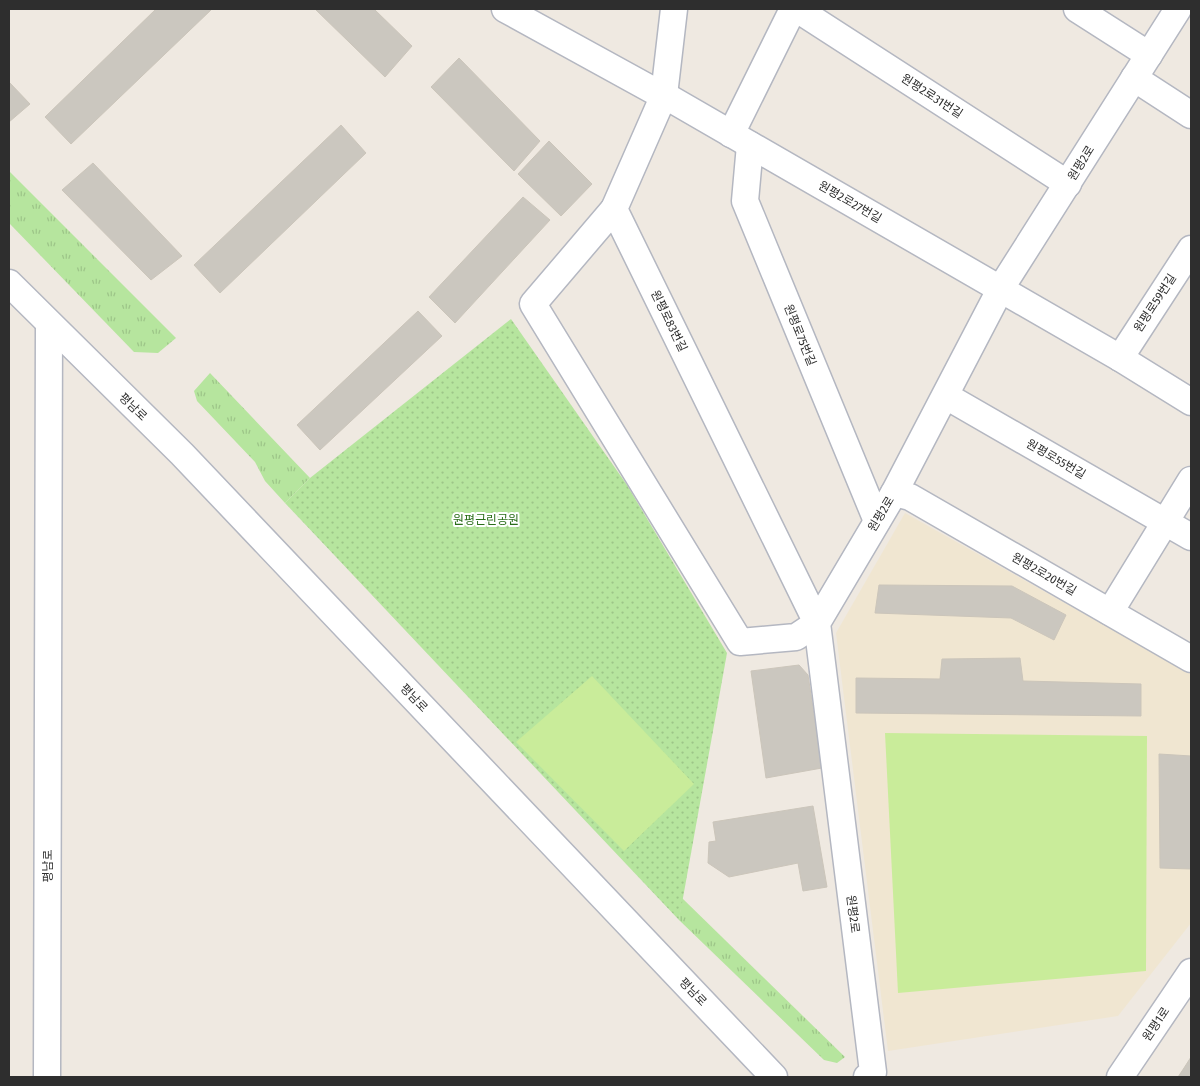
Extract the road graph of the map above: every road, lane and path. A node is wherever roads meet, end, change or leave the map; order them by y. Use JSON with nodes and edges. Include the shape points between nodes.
{"nodes":[{"id":1,"x":506,"y":9,"type":"edge"},
{"id":2,"x":674,"y":9,"type":"edge"},
{"id":3,"x":792,"y":9,"type":"edge"},
{"id":4,"x":797,"y":9,"type":"edge"},
{"id":5,"x":1077,"y":9,"type":"edge"},
{"id":6,"x":1178,"y":9,"type":"edge"},
{"id":7,"x":1148,"y":55,"type":"junction"},
{"id":8,"x":1134,"y":78,"type":"junction"},
{"id":9,"x":664,"y":94,"type":"junction"},
{"id":10,"x":1191,"y":115,"type":"edge"},
{"id":11,"x":740,"y":140,"type":"junction"},
{"id":12,"x":1068,"y":184,"type":"junction"},
{"id":13,"x":614,"y":209,"type":"junction"},
{"id":14,"x":1191,"y":249,"type":"edge"},
{"id":15,"x":9,"y":283,"type":"edge"},
{"id":16,"x":1001,"y":288,"type":"junction"},
{"id":17,"x":49,"y":324,"type":"junction"},
{"id":18,"x":1120,"y":358,"type":"junction"},
{"id":19,"x":946,"y":396,"type":"junction"},
{"id":20,"x":1191,"y":402,"type":"edge"},
{"id":21,"x":1191,"y":480,"type":"edge"},
{"id":22,"x":894,"y":493,"type":"junction"},
{"id":23,"x":877,"y":521,"type":"junction"},
{"id":24,"x":1166,"y":522,"type":"junction"},
{"id":25,"x":1191,"y":537,"type":"edge"},
{"id":26,"x":1110,"y":612,"type":"junction"},
{"id":27,"x":816,"y":623,"type":"junction"},
{"id":28,"x":1191,"y":659,"type":"edge"},
{"id":29,"x":1191,"y":972,"type":"edge"},
{"id":30,"x":48,"y":1077,"type":"edge"},
{"id":31,"x":774,"y":1077,"type":"edge"},
{"id":32,"x":867,"y":1077,"type":"edge"},
{"id":33,"x":1120,"y":1077,"type":"edge"}],
"edges":[{"from":1,"to":9,"type":"street","name":"원평2로27번길"},
{"from":2,"to":9,"type":"street"},
{"from":3,"to":11,"type":"street","name":"원평로75번길"},
{"from":4,"to":12,"type":"street","name":"원평2로31번길"},
{"from":5,"to":7,"type":"street"},
{"from":6,"to":7,"type":"street","name":"원평2로"},
{"from":7,"to":8,"type":"street","name":"원평2로"},
{"from":8,"to":10,"type":"street"},
{"from":8,"to":12,"type":"street","name":"원평2로"},
{"from":9,"to":11,"type":"street","name":"원평2로27번길"},
{"from":9,"to":13,"type":"street"},
{"from":11,"to":16,"type":"street","name":"원평2로27번길"},
{"from":11,"to":23,"type":"street","name":"원평로75번길","via":[[745,201]]},
{"from":12,"to":16,"type":"street","name":"원평2로"},
{"from":13,"to":27,"type":"street","name":"원평로83번길"},
{"from":13,"to":27,"type":"street","via":[[533,304],[740,642],[796,636]]},
{"from":14,"to":18,"type":"street","name":"원평로59번길"},
{"from":15,"to":17,"type":"street","name":"평남로"},
{"from":16,"to":18,"type":"street","name":"원평2로27번길"},
{"from":16,"to":19,"type":"street","name":"원평2로"},
{"from":17,"to":30,"type":"street","name":"평남로"},
{"from":17,"to":31,"type":"street","name":"평남로","via":[[182,454]]},
{"from":18,"to":20,"type":"street","name":"원평2로27번길"},
{"from":19,"to":22,"type":"street","name":"원평2로"},
{"from":19,"to":24,"type":"street","name":"원평로55번길"},
{"from":21,"to":24,"type":"street"},
{"from":22,"to":23,"type":"street","name":"원평2로"},
{"from":22,"to":26,"type":"street","name":"원평2로20번길","via":[[910,496]]},
{"from":23,"to":27,"type":"street","name":"원평2로"},
{"from":24,"to":25,"type":"street","name":"원평로55번길"},
{"from":24,"to":26,"type":"street"},
{"from":26,"to":28,"type":"street","name":"원평2로20번길"},
{"from":27,"to":32,"type":"street","name":"원평2로","via":[[873,1072]]},
{"from":29,"to":33,"type":"street","name":"원평1로"}]}
